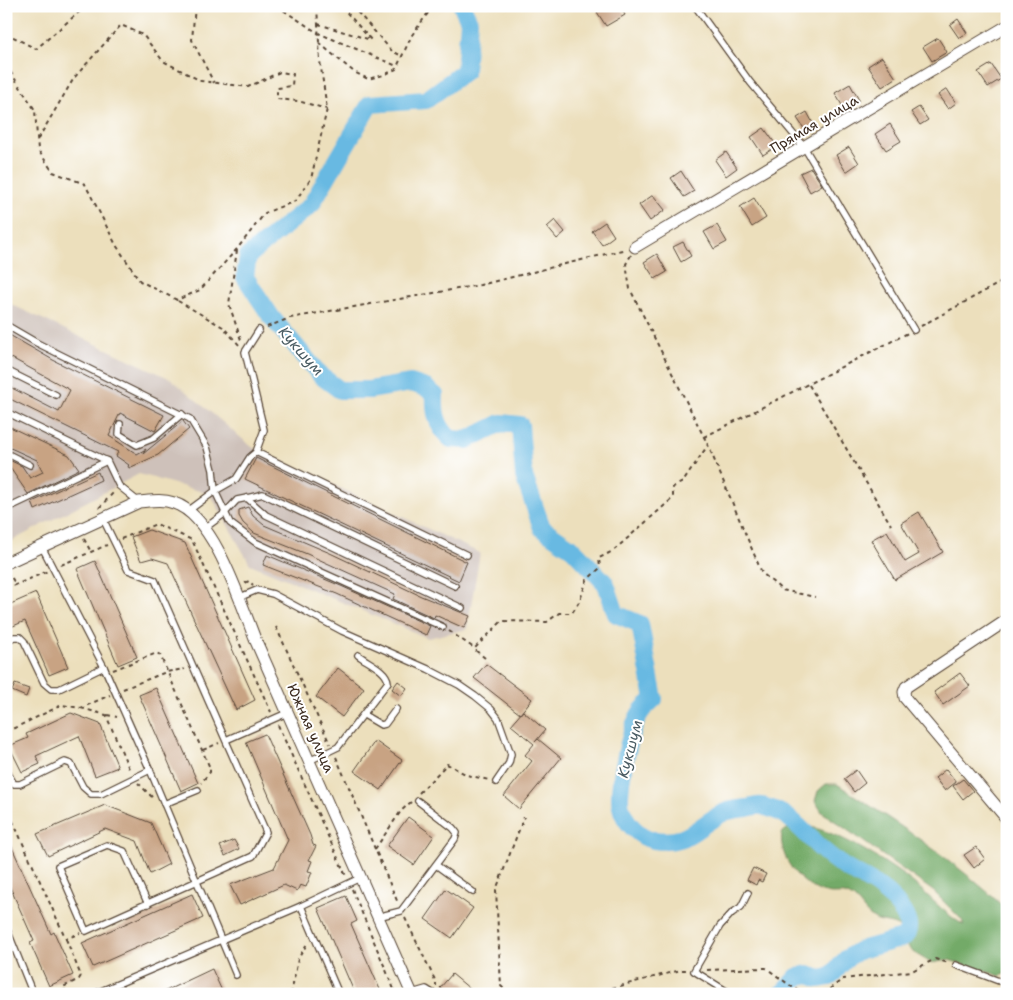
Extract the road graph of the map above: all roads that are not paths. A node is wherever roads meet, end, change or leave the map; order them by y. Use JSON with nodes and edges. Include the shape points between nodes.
{"nodes":[{"id":1,"x":696,"y":6,"type":"edge"},
{"id":2,"x":1007,"y":26,"type":"edge"},
{"id":3,"x":804,"y":147,"type":"junction"},
{"id":4,"x":636,"y":247,"type":"road end"},
{"id":5,"x":6,"y":325,"type":"edge"},
{"id":6,"x":259,"y":330,"type":"road end"},
{"id":7,"x":914,"y":330,"type":"road end"},
{"id":8,"x":6,"y":370,"type":"edge"},
{"id":9,"x":56,"y":395,"type":"dead end"},
{"id":10,"x":6,"y":412,"type":"edge"},
{"id":11,"x":182,"y":414,"type":"junction"},
{"id":12,"x":120,"y":424,"type":"dead end"},
{"id":13,"x":256,"y":452,"type":"junction"},
{"id":14,"x":6,"y":453,"type":"edge"},
{"id":15,"x":107,"y":461,"type":"junction"},
{"id":16,"x":30,"y":465,"type":"dead end"},
{"id":17,"x":215,"y":491,"type":"junction"},
{"id":18,"x":247,"y":498,"type":"junction"},
{"id":19,"x":139,"y":502,"type":"junction"},
{"id":20,"x":7,"y":508,"type":"edge"},
{"id":21,"x":188,"y":511,"type":"junction"},
{"id":22,"x":101,"y":514,"type":"junction"},
{"id":23,"x":224,"y":514,"type":"junction"},
{"id":24,"x":205,"y":528,"type":"junction"},
{"id":25,"x":42,"y":547,"type":"junction"},
{"id":26,"x":468,"y":555,"type":"dead end"},
{"id":27,"x":6,"y":564,"type":"edge"},
{"id":28,"x":455,"y":586,"type":"dead end"},
{"id":29,"x":238,"y":598,"type":"junction"},
{"id":30,"x":462,"y":608,"type":"dead end"},
{"id":31,"x":1007,"y":620,"type":"edge"},
{"id":32,"x":443,"y":627,"type":"road end"},
{"id":33,"x":6,"y":641,"type":"edge"},
{"id":34,"x":358,"y":655,"type":"dead end"},
{"id":35,"x":105,"y":670,"type":"junction"},
{"id":36,"x":396,"y":709,"type":"dead end"},
{"id":37,"x":287,"y":713,"type":"junction"},
{"id":38,"x":364,"y":715,"type":"junction"},
{"id":39,"x":226,"y":740,"type":"junction"},
{"id":40,"x":309,"y":761,"type":"junction"},
{"id":41,"x":6,"y":770,"type":"edge"},
{"id":42,"x":150,"y":770,"type":"junction"},
{"id":43,"x":496,"y":782,"type":"road end"},
{"id":44,"x":198,"y":790,"type":"road end"},
{"id":45,"x":418,"y":801,"type":"dead end"},
{"id":46,"x":164,"y":804,"type":"junction"},
{"id":47,"x":1007,"y":819,"type":"edge"},
{"id":48,"x":436,"y":865,"type":"junction"},
{"id":49,"x":360,"y":878,"type":"junction"},
{"id":50,"x":196,"y":881,"type":"junction"},
{"id":51,"x":473,"y":892,"type":"dead end"},
{"id":52,"x":748,"y":894,"type":"dead end"},
{"id":53,"x":148,"y":904,"type":"junction"},
{"id":54,"x":301,"y":906,"type":"junction"},
{"id":55,"x":377,"y":917,"type":"junction"},
{"id":56,"x":6,"y":927,"type":"edge"},
{"id":57,"x":221,"y":940,"type":"junction"},
{"id":58,"x":956,"y":965,"type":"road end"},
{"id":59,"x":236,"y":975,"type":"dead end"},
{"id":60,"x":1007,"y":984,"type":"edge"},
{"id":61,"x":435,"y":991,"type":"edge"},
{"id":62,"x":33,"y":994,"type":"edge"},
{"id":63,"x":94,"y":994,"type":"edge"},
{"id":64,"x":339,"y":994,"type":"edge"},
{"id":65,"x":412,"y":994,"type":"edge"},
{"id":66,"x":731,"y":994,"type":"edge"}],
"edges":[{"from":1,"to":3,"type":"lane","via":[[750,82]]},
{"from":2,"to":3,"type":"street","name":"Прямая улица"},
{"from":3,"to":4,"type":"street","name":"Прямая улица"},
{"from":3,"to":7,"type":"lane"},
{"from":5,"to":11,"type":"lane"},
{"from":6,"to":13,"type":"lane","via":[[245,352],[264,430]]},
{"from":8,"to":9,"type":"lane"},
{"from":10,"to":15,"type":"lane"},
{"from":11,"to":12,"type":"lane","via":[[154,438],[137,444],[119,434]]},
{"from":11,"to":17,"type":"lane","via":[[190,419],[208,447]]},
{"from":13,"to":17,"type":"lane","via":[[236,479]]},
{"from":13,"to":26,"type":"lane"},
{"from":14,"to":16,"type":"lane"},
{"from":15,"to":19,"type":"lane","via":[[119,486]]},
{"from":15,"to":20,"type":"lane"},
{"from":17,"to":21,"type":"lane"},
{"from":17,"to":23,"type":"lane"},
{"from":18,"to":23,"type":"lane","via":[[237,500]]},
{"from":18,"to":28,"type":"lane","via":[[263,494]]},
{"from":18,"to":30,"type":"lane","via":[[266,515]]},
{"from":19,"to":21,"type":"street","name":"Южная улица","via":[[174,502]]},
{"from":19,"to":22,"type":"street"},
{"from":21,"to":24,"type":"street","name":"Южная улица"},
{"from":22,"to":25,"type":"street"},
{"from":22,"to":39,"type":"lane","via":[[128,570],[156,580]]},
{"from":23,"to":24,"type":"lane"},
{"from":23,"to":32,"type":"lane","via":[[230,523],[256,542]]},
{"from":24,"to":29,"type":"street","name":"Южная улица"},
{"from":25,"to":27,"type":"street"},
{"from":25,"to":35,"type":"lane"},
{"from":29,"to":37,"type":"street","name":"Южная улица"},
{"from":29,"to":43,"type":"lane","via":[[257,590],[273,594],[342,631],[428,669],[475,696],[498,718],[512,754],[510,763]]},
{"from":31,"to":47,"type":"street","via":[[906,687],[904,692],[905,698]]},
{"from":33,"to":35,"type":"lane","via":[[14,637],[24,641],[44,683],[51,689],[59,689]]},
{"from":34,"to":38,"type":"lane","via":[[384,673],[388,682]]},
{"from":35,"to":42,"type":"lane"},
{"from":36,"to":38,"type":"lane","via":[[381,725]]},
{"from":37,"to":39,"type":"lane"},
{"from":37,"to":40,"type":"street","name":"Южная улица"},
{"from":38,"to":40,"type":"lane","via":[[333,751]]},
{"from":39,"to":50,"type":"lane","via":[[266,832],[253,856]]},
{"from":40,"to":49,"type":"street","name":"Южная улица"},
{"from":41,"to":42,"type":"lane","via":[[14,784],[20,784],[65,762],[72,764],[83,787],[91,794],[101,794]]},
{"from":42,"to":46,"type":"lane"},
{"from":44,"to":46,"type":"lane"},
{"from":45,"to":48,"type":"lane","via":[[456,833],[456,839]]},
{"from":46,"to":50,"type":"lane"},
{"from":48,"to":51,"type":"lane"},
{"from":48,"to":55,"type":"lane","via":[[401,911]]},
{"from":49,"to":54,"type":"lane"},
{"from":49,"to":55,"type":"street","name":"Южная улица"},
{"from":50,"to":53,"type":"lane"},
{"from":50,"to":57,"type":"lane"},
{"from":52,"to":66,"type":"lane","via":[[741,907],[720,926],[694,971]]},
{"from":53,"to":53,"type":"lane","via":[[86,931],[58,866],[107,846],[124,851]]},
{"from":54,"to":57,"type":"lane"},
{"from":54,"to":64,"type":"lane"},
{"from":55,"to":65,"type":"street","name":"Южная улица"},
{"from":56,"to":62,"type":"lane"},
{"from":57,"to":59,"type":"lane"},
{"from":57,"to":63,"type":"lane"},
{"from":58,"to":60,"type":"lane"},
{"from":61,"to":65,"type":"lane","via":[[426,989]]}]}
